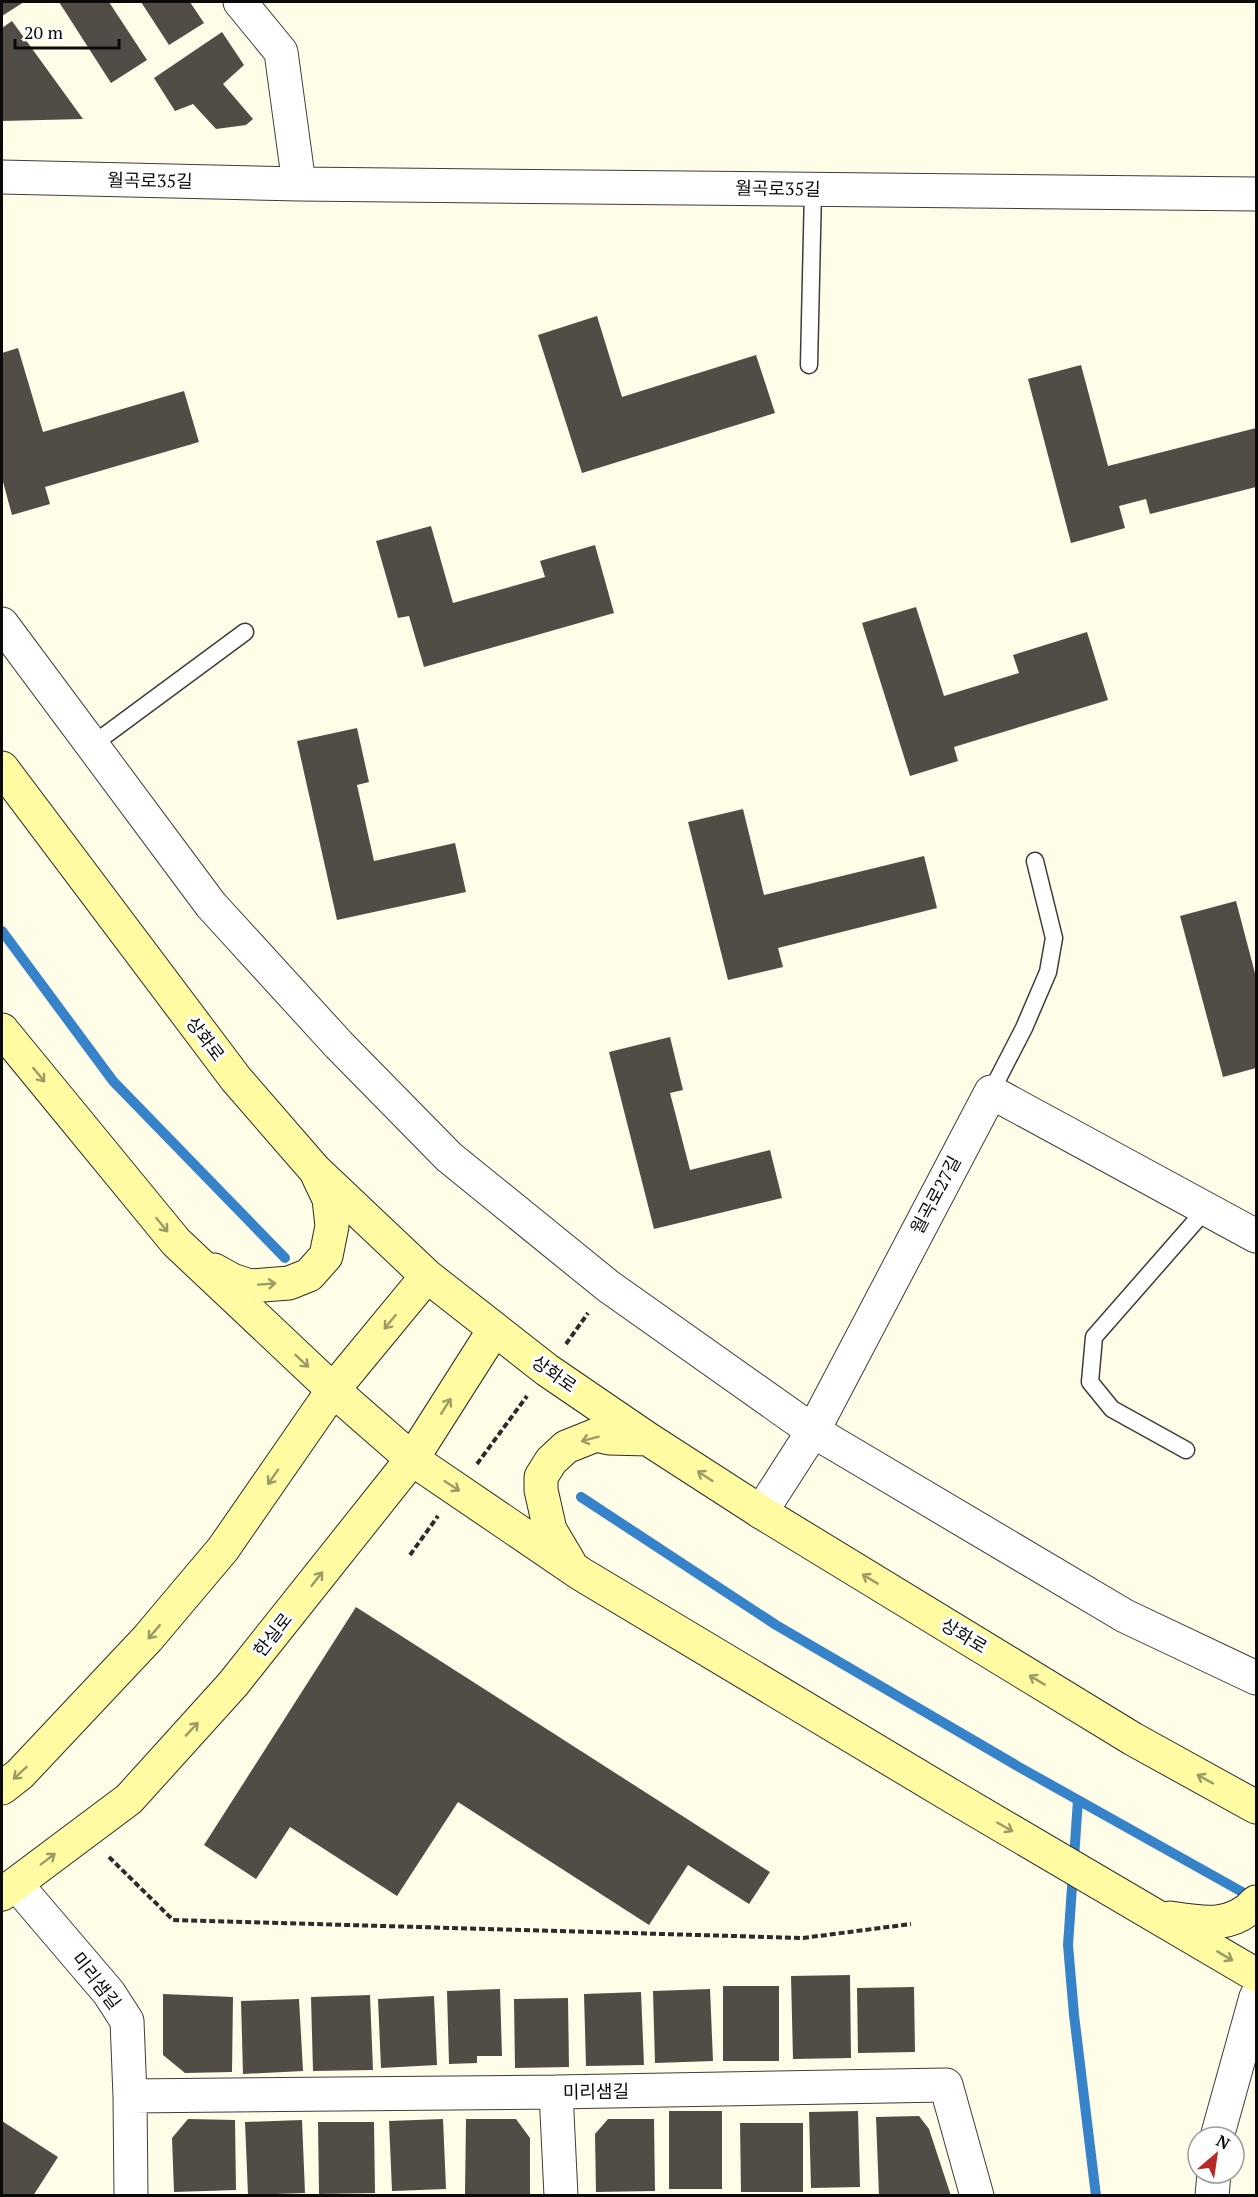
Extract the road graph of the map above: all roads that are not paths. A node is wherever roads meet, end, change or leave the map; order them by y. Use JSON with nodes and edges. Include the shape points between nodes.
{"nodes":[{"id":1,"x":240,"y":2,"type":"edge"},
{"id":2,"x":2,"y":177,"type":"edge"},
{"id":3,"x":299,"y":184,"type":"junction"},
{"id":4,"x":813,"y":190,"type":"junction"},
{"id":5,"x":1257,"y":194,"type":"edge"},
{"id":6,"x":809,"y":365,"type":"dead end"},
{"id":7,"x":2,"y":624,"type":"edge"},
{"id":8,"x":244,"y":632,"type":"dead end"},
{"id":9,"x":92,"y":745,"type":"junction"},
{"id":10,"x":2,"y":768,"type":"edge"},
{"id":11,"x":1035,"y":861,"type":"dead end"},
{"id":12,"x":2,"y":1030,"type":"edge"},
{"id":13,"x":991,"y":1092,"type":"junction"},
{"id":14,"x":315,"y":1170,"type":"junction"},
{"id":15,"x":1207,"y":1208,"type":"junction"},
{"id":16,"x":1257,"y":1236,"type":"edge"},
{"id":17,"x":194,"y":1259,"type":"junction"},
{"id":18,"x":427,"y":1276,"type":"junction"},
{"id":19,"x":494,"y":1330,"type":"junction"},
{"id":20,"x":333,"y":1390,"type":"junction"},
{"id":21,"x":813,"y":1431,"type":"junction"},
{"id":22,"x":648,"y":1439,"type":"junction"},
{"id":23,"x":1186,"y":1450,"type":"dead end"},
{"id":24,"x":412,"y":1459,"type":"junction"},
{"id":25,"x":761,"y":1512,"type":"junction"},
{"id":26,"x":572,"y":1567,"type":"junction"},
{"id":27,"x":1257,"y":1678,"type":"edge"},
{"id":28,"x":2,"y":1788,"type":"edge"},
{"id":29,"x":1256,"y":1808,"type":"edge"},
{"id":30,"x":9,"y":1889,"type":"edge"},
{"id":31,"x":1257,"y":1902,"type":"edge"},
{"id":32,"x":1157,"y":1916,"type":"junction"},
{"id":33,"x":1257,"y":1975,"type":"edge"},
{"id":34,"x":1257,"y":1997,"type":"edge"},
{"id":35,"x":556,"y":2092,"type":"junction"},
{"id":36,"x":130,"y":2096,"type":"junction"},
{"id":37,"x":1220,"y":2125,"type":"edge"},
{"id":38,"x":131,"y":2196,"type":"edge"},
{"id":39,"x":561,"y":2196,"type":"edge"},
{"id":40,"x":977,"y":2196,"type":"edge"}],
"edges":[{"from":1,"to":3,"type":"street","via":[[281,52]]},
{"from":2,"to":3,"type":"street","name":"월곡로35길"},
{"from":3,"to":4,"type":"street","name":"월곡로35길"},
{"from":4,"to":5,"type":"street","name":"월곡로35길"},
{"from":4,"to":6,"type":"lane"},
{"from":7,"to":9,"type":"street"},
{"from":8,"to":9,"type":"lane"},
{"from":9,"to":21,"type":"street","via":[[211,904],[339,1045],[449,1157],[608,1286]]},
{"from":10,"to":14,"type":"main road","name":"상화로","via":[[236,1079]]},
{"from":11,"to":13,"type":"lane","via":[[1054,939],[1048,972]]},
{"from":12,"to":17,"type":"main road","one_way":true},
{"from":13,"to":15,"type":"street"},
{"from":13,"to":21,"type":"street","name":"월곡로27길"},
{"from":17,"to":14,"type":"main road","one_way":true,"via":[[250,1286],[290,1283],[309,1275],[326,1256],[332,1226],[328,1199]]},
{"from":14,"to":18,"type":"main road","name":"상화로"},
{"from":15,"to":16,"type":"street"},
{"from":15,"to":23,"type":"lane","via":[[1094,1337],[1090,1382],[1112,1409]]},
{"from":17,"to":20,"type":"main road","one_way":true},
{"from":18,"to":19,"type":"main road","name":"상화로"},
{"from":18,"to":20,"type":"main road","one_way":true},
{"from":19,"to":22,"type":"main road","name":"상화로"},
{"from":24,"to":19,"type":"main road","name":"한실로","one_way":true},
{"from":20,"to":24,"type":"main road"},
{"from":20,"to":28,"type":"main road","one_way":true,"via":[[223,1549],[148,1638],[20,1774]]},
{"from":21,"to":25,"type":"street","name":"월곡로27길"},
{"from":21,"to":27,"type":"street","via":[[1125,1616]]},
{"from":25,"to":22,"type":"main road","name":"상화로","one_way":true},
{"from":22,"to":26,"type":"main road","one_way":true,"via":[[596,1436],[566,1447],[541,1477],[550,1530]]},
{"from":24,"to":26,"type":"main road","one_way":true},
{"from":30,"to":24,"type":"main road","name":"한실로","one_way":true,"via":[[129,1798],[234,1684]]},
{"from":29,"to":25,"type":"main road","name":"상화로","one_way":true,"via":[[1133,1738]]},
{"from":26,"to":32,"type":"main road","one_way":true},
{"from":30,"to":36,"type":"street","name":"미리샘길","via":[[109,1993],[127,2021]]},
{"from":31,"to":32,"type":"main road","via":[[1248,1912],[1215,1924]]},
{"from":32,"to":33,"type":"main road","one_way":true},
{"from":34,"to":37,"type":"street"},
{"from":35,"to":36,"type":"street","name":"미리샘길"},
{"from":35,"to":39,"type":"street"},
{"from":35,"to":40,"type":"street","name":"미리샘길","via":[[946,2085]]},
{"from":36,"to":38,"type":"street","name":"미리샘길"}]}
